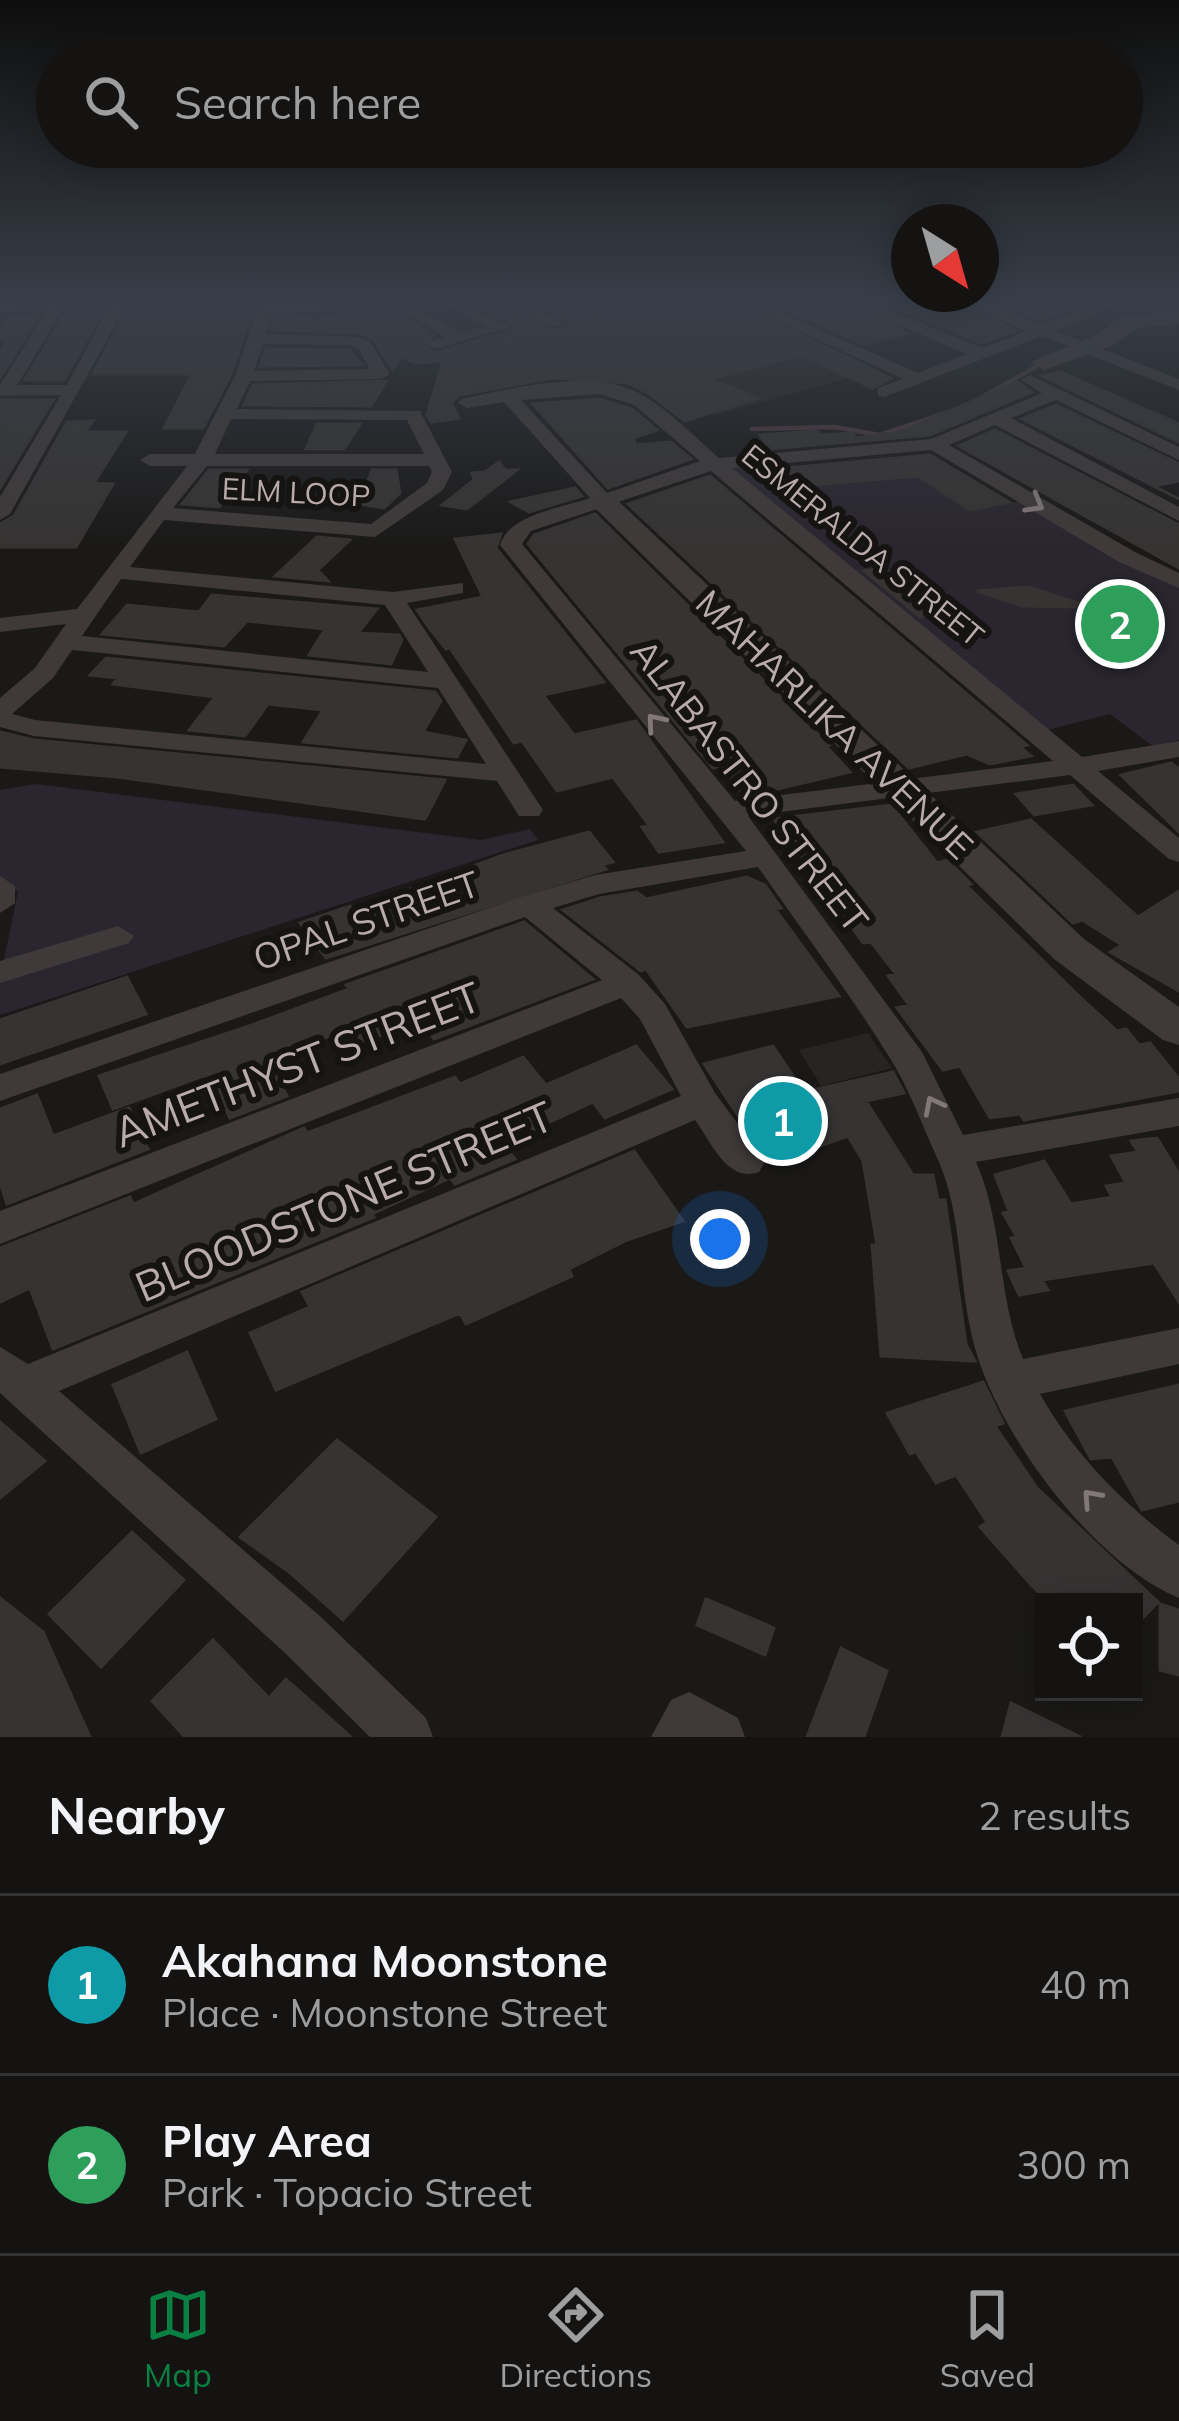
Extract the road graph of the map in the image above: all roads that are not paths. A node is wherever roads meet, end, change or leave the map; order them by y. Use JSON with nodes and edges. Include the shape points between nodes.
{"nodes":[{"id":1,"x":78,"y":383,"type":"edge"},
{"id":2,"x":240,"y":383,"type":"edge"},
{"id":3,"x":907,"y":383,"type":"edge"},
{"id":4,"x":1036,"y":383,"type":"edge"},
{"id":5,"x":74,"y":390,"type":"junction"},
{"id":6,"x":3,"y":391,"type":"edge"},
{"id":7,"x":884,"y":392,"type":"dead end"},
{"id":8,"x":1056,"y":393,"type":"junction"},
{"id":9,"x":510,"y":398,"type":"junction"},
{"id":10,"x":467,"y":403,"type":"dead end"},
{"id":11,"x":225,"y":414,"type":"junction"},
{"id":12,"x":996,"y":418,"type":"junction"},
{"id":13,"x":934,"y":444,"type":"junction"},
{"id":14,"x":1179,"y":454,"type":"edge"},
{"id":15,"x":150,"y":460,"type":"dead end"},
{"id":16,"x":202,"y":460,"type":"junction"},
{"id":17,"x":437,"y":460,"type":"junction"},
{"id":18,"x":712,"y":464,"type":"junction"},
{"id":19,"x":605,"y":503,"type":"junction"},
{"id":20,"x":3,"y":504,"type":"edge"},
{"id":21,"x":160,"y":513,"type":"junction"},
{"id":22,"x":1179,"y":515,"type":"edge"},
{"id":23,"x":116,"y":572,"type":"junction"},
{"id":24,"x":1179,"y":581,"type":"edge"},
{"id":25,"x":455,"y":588,"type":"dead end"},
{"id":26,"x":393,"y":599,"type":"junction"},
{"id":27,"x":85,"y":615,"type":"junction"},
{"id":28,"x":0,"y":625,"type":"edge"},
{"id":29,"x":66,"y":642,"type":"junction"},
{"id":30,"x":450,"y":682,"type":"junction"},
{"id":31,"x":0,"y":715,"type":"edge"},
{"id":32,"x":1179,"y":749,"type":"edge"},
{"id":33,"x":1079,"y":766,"type":"junction"},
{"id":34,"x":506,"y":774,"type":"junction"},
{"id":35,"x":898,"y":788,"type":"junction"},
{"id":36,"x":529,"y":810,"type":"dead end"},
{"id":37,"x":728,"y":810,"type":"junction"},
{"id":38,"x":1179,"y":853,"type":"edge"},
{"id":39,"x":766,"y":857,"type":"junction"},
{"id":40,"x":0,"y":886,"type":"edge"},
{"id":41,"x":0,"y":903,"type":"edge"},
{"id":42,"x":529,"y":905,"type":"junction"},
{"id":43,"x":118,"y":936,"type":"dead end"},
{"id":44,"x":0,"y":972,"type":"edge"},
{"id":45,"x":627,"y":983,"type":"junction"},
{"id":46,"x":1179,"y":1029,"type":"edge"},
{"id":47,"x":0,"y":1088,"type":"edge"},
{"id":48,"x":702,"y":1102,"type":"junction"},
{"id":49,"x":1179,"y":1112,"type":"edge"},
{"id":50,"x":955,"y":1151,"type":"junction"},
{"id":51,"x":746,"y":1162,"type":"dead end"},
{"id":52,"x":0,"y":1228,"type":"edge"},
{"id":53,"x":1179,"y":1346,"type":"edge"},
{"id":54,"x":11,"y":1376,"type":"edge"},
{"id":55,"x":1010,"y":1381,"type":"junction"},
{"id":56,"x":1179,"y":1574,"type":"edge"},
{"id":57,"x":407,"y":1737,"type":"edge"},
{"id":58,"x":677,"y":1737,"type":"edge"},
{"id":59,"x":719,"y":1737,"type":"edge"}],
"edges":[{"from":1,"to":5,"type":"street"},
{"from":2,"to":11,"type":"street"},
{"from":3,"to":7,"type":"street"},
{"from":4,"to":8,"type":"street"},
{"from":5,"to":6,"type":"street"},
{"from":5,"to":20,"type":"street"},
{"from":8,"to":12,"type":"street","name":"ALABASTRO STREET"},
{"from":8,"to":14,"type":"street"},
{"from":9,"to":10,"type":"street","name":"ESMERALDA STREET"},
{"from":9,"to":18,"type":"street","name":"ESMERALDA STREET","via":[[582,388],[627,394]]},
{"from":9,"to":19,"type":"street","name":"MAHARLIKA AVENUE"},
{"from":11,"to":16,"type":"street"},
{"from":11,"to":17,"type":"street","via":[[414,415]]},
{"from":12,"to":13,"type":"street","name":"ALABASTRO STREET"},
{"from":12,"to":22,"type":"street"},
{"from":13,"to":18,"type":"street","name":"ALABASTRO STREET"},
{"from":13,"to":24,"type":"street","one_way":true},
{"from":15,"to":16,"type":"street"},
{"from":16,"to":17,"type":"street"},
{"from":16,"to":21,"type":"street"},
{"from":17,"to":21,"type":"street","name":"ELM LOOP","via":[[436,486],[375,531]]},
{"from":18,"to":19,"type":"street","name":"ALABASTRO STREET"},
{"from":18,"to":33,"type":"street","name":"ESMERALDA STREET"},
{"from":19,"to":35,"type":"street","name":"MAHARLIKA AVENUE"},
{"from":37,"to":19,"type":"street","name":"ALABASTRO STREET","one_way":true,"via":[[511,545],[524,527]]},
{"from":21,"to":23,"type":"street"},
{"from":23,"to":26,"type":"street"},
{"from":23,"to":27,"type":"street"},
{"from":25,"to":26,"type":"street"},
{"from":26,"to":30,"type":"street"},
{"from":27,"to":28,"type":"street"},
{"from":27,"to":29,"type":"street"},
{"from":29,"to":30,"type":"street"},
{"from":29,"to":31,"type":"street"},
{"from":30,"to":34,"type":"street"},
{"from":31,"to":34,"type":"street","via":[[34,728]]},
{"from":32,"to":33,"type":"street"},
{"from":33,"to":35,"type":"street"},
{"from":33,"to":38,"type":"street","name":"ESMERALDA STREET"},
{"from":34,"to":36,"type":"street"},
{"from":35,"to":37,"type":"street"},
{"from":35,"to":46,"type":"street","name":"MAHARLIKA AVENUE","via":[[1070,949]]},
{"from":37,"to":39,"type":"street","name":"ALABASTRO STREET"},
{"from":39,"to":42,"type":"street","name":"OPAL STREET","via":[[595,885]]},
{"from":50,"to":39,"type":"street","name":"ALABASTRO STREET","one_way":true,"via":[[910,1061]]},
{"from":40,"to":41,"type":"street"},
{"from":42,"to":45,"type":"street"},
{"from":42,"to":47,"type":"street","name":"OPAL STREET"},
{"from":43,"to":44,"type":"street"},
{"from":45,"to":48,"type":"street"},
{"from":45,"to":52,"type":"street","name":"AMETHYST STREET"},
{"from":48,"to":51,"type":"street"},
{"from":48,"to":54,"type":"street","name":"BLOODSTONE STREET","via":[[345,1255]]},
{"from":49,"to":50,"type":"street"},
{"from":50,"to":55,"type":"street","name":"ALABASTRO STREET","via":[[974,1212],[992,1335]]},
{"from":53,"to":55,"type":"street"},
{"from":54,"to":57,"type":"street"},
{"from":56,"to":55,"type":"street","name":"ALABASTRO STREET","one_way":true,"via":[[1122,1532],[1078,1485]]},
{"from":58,"to":59,"type":"street","via":[[689,1718]]}]}
